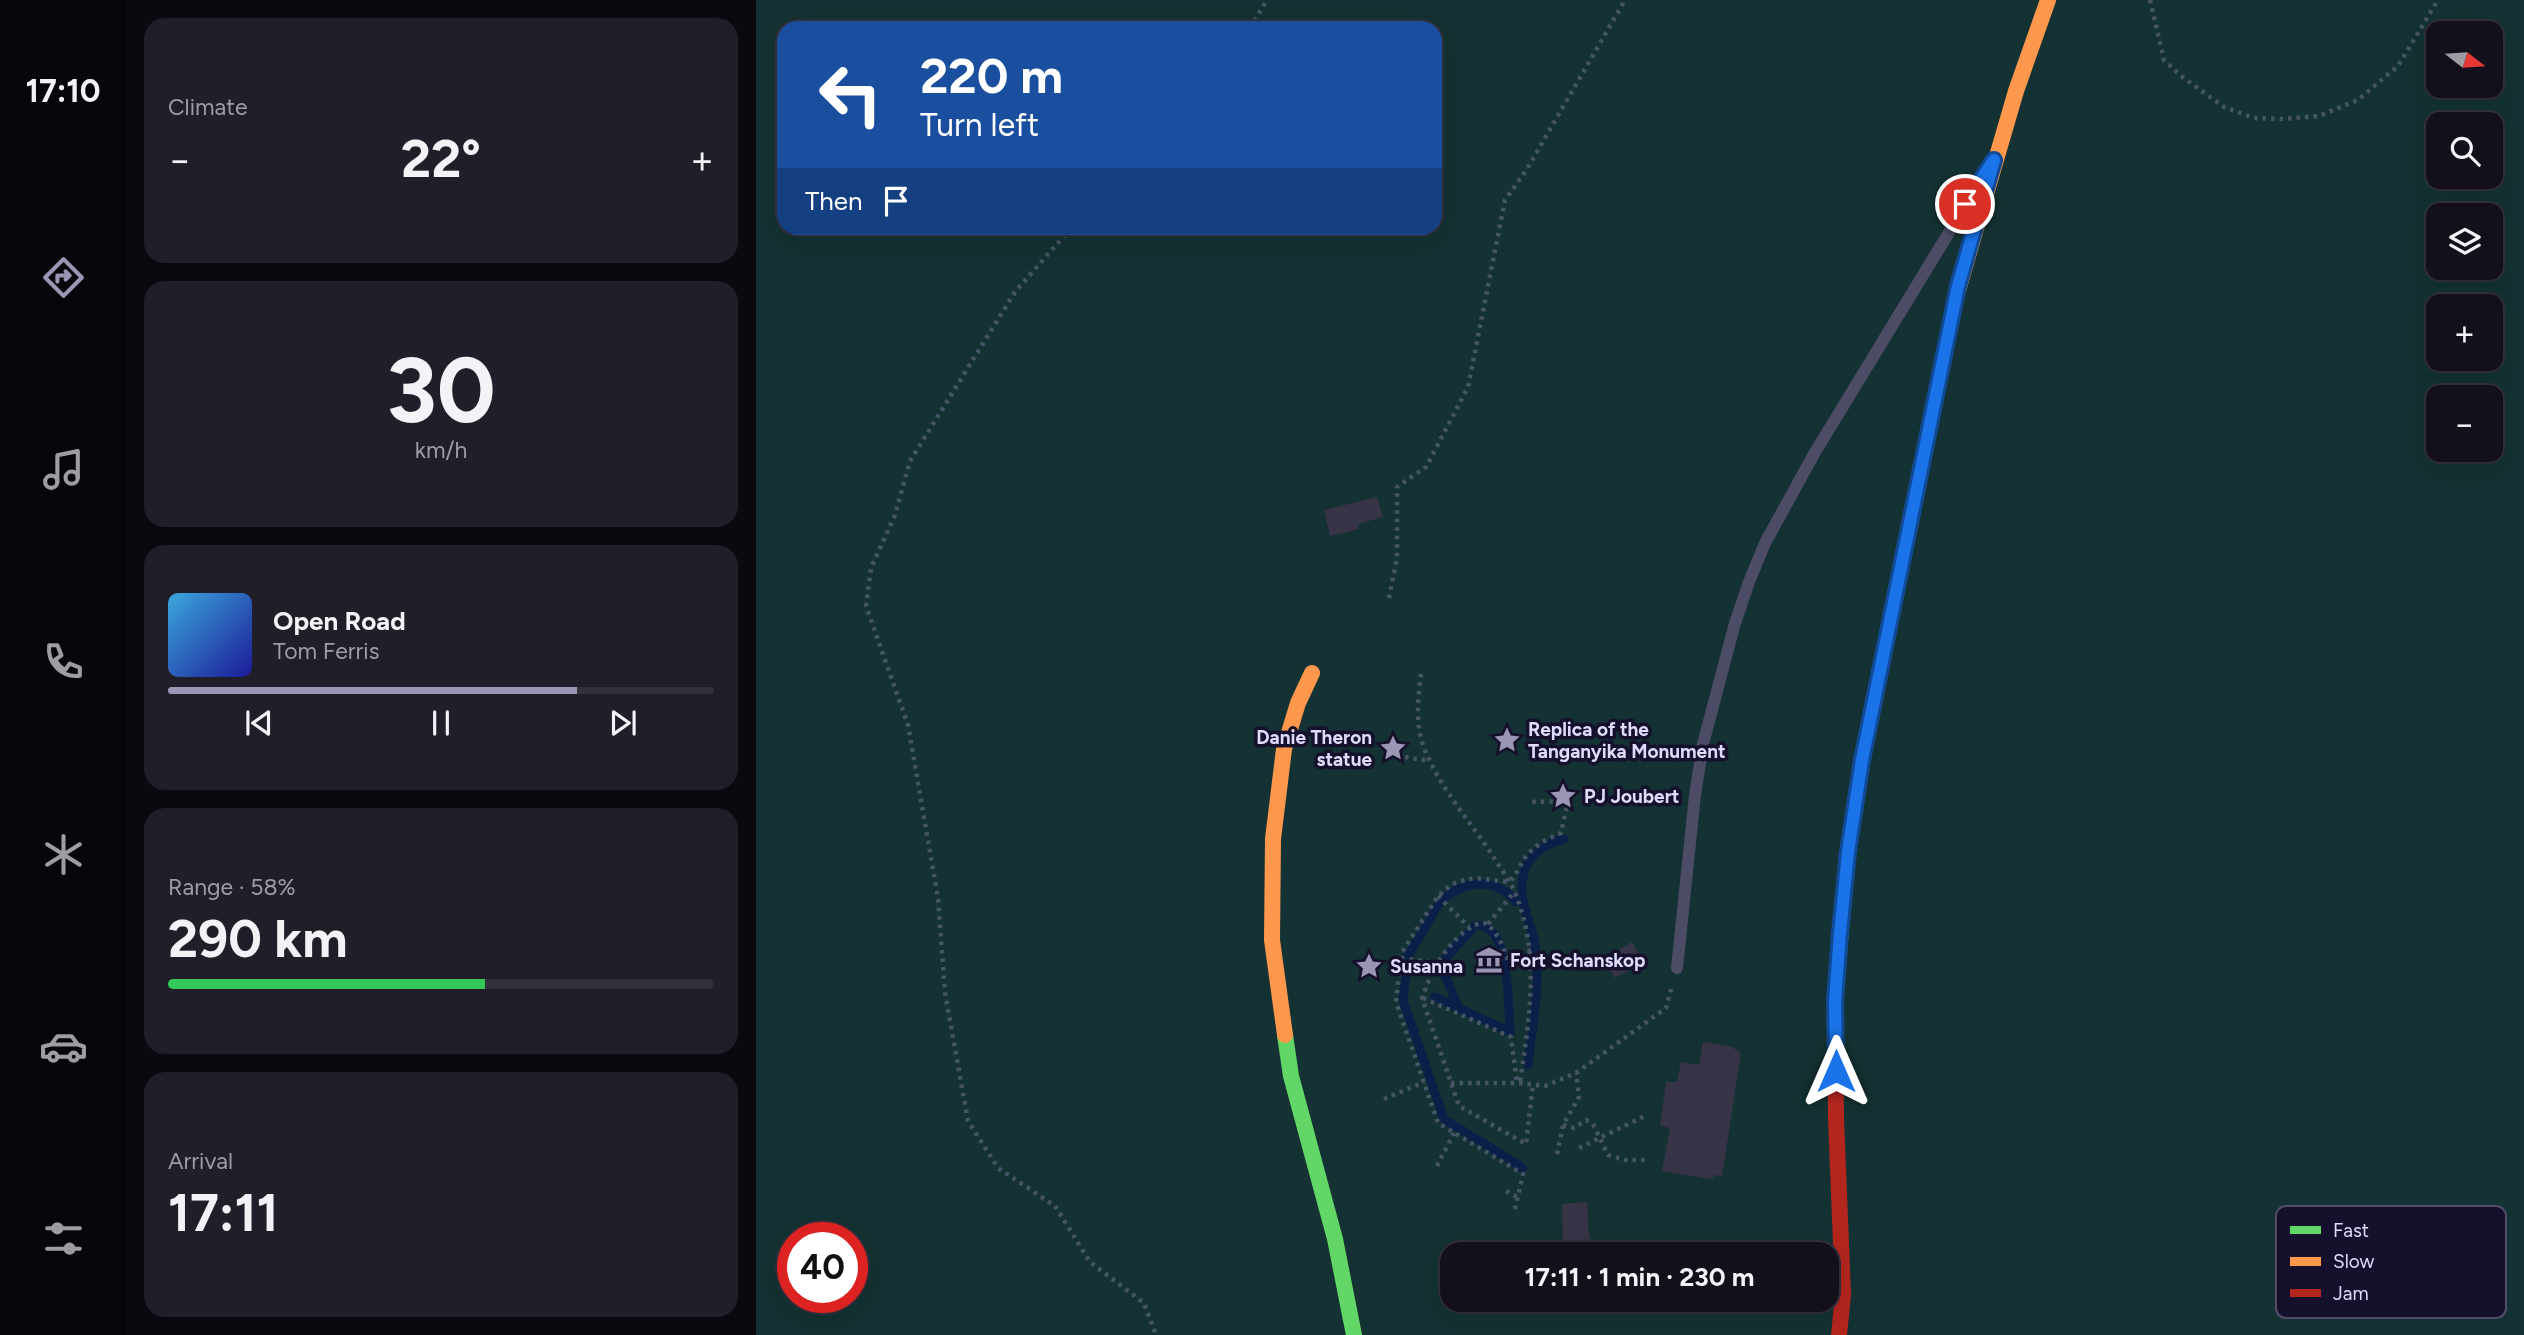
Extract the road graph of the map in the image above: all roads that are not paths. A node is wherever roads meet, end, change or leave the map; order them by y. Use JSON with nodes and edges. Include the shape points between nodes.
{"nodes":[{"id":1,"x":2048,"y":0,"type":"edge"},
{"id":2,"x":1994,"y":160,"type":"junction"},
{"id":3,"x":1312,"y":673,"type":"dead end"},
{"id":4,"x":1677,"y":968,"type":"road end"},
{"id":5,"x":1354,"y":1335,"type":"edge"},
{"id":6,"x":1839,"y":1335,"type":"edge"}],
"edges":[{"from":1,"to":2,"type":"street"},
{"from":2,"to":4,"type":"lane","via":[[1814,454],[1749,582],[1703,744]]},
{"from":2,"to":6,"type":"street","via":[[1939,373],[1848,852],[1835,1001],[1843,1294]]},
{"from":3,"to":5,"type":"street","via":[[1284,749],[1273,839],[1272,940],[1291,1076],[1335,1239]]}]}
